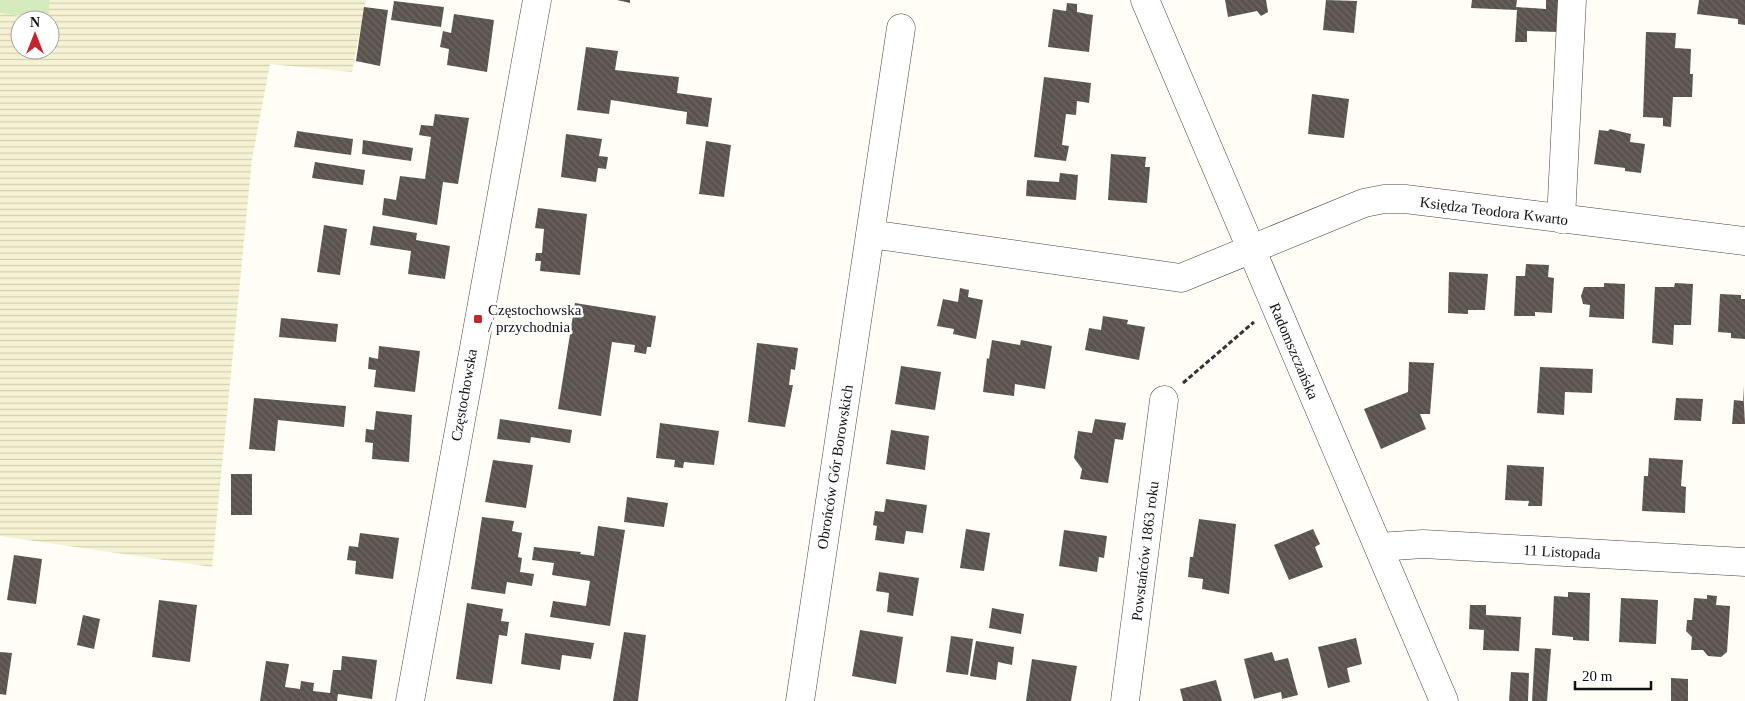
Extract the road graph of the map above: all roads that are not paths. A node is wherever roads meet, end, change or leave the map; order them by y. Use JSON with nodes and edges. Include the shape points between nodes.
{"nodes":[{"id":1,"x":537,"y":0,"type":"edge"},
{"id":2,"x":1145,"y":0,"type":"edge"},
{"id":3,"x":1572,"y":0,"type":"edge"},
{"id":4,"x":901,"y":28,"type":"dead end"},
{"id":5,"x":1561,"y":219,"type":"junction"},
{"id":6,"x":870,"y":234,"type":"junction"},
{"id":7,"x":1745,"y":241,"type":"edge"},
{"id":8,"x":1252,"y":250,"type":"junction"},
{"id":9,"x":1164,"y":400,"type":"road end"},
{"id":10,"x":1379,"y":547,"type":"junction"},
{"id":11,"x":1745,"y":562,"type":"edge"},
{"id":12,"x":410,"y":701,"type":"edge"},
{"id":13,"x":800,"y":701,"type":"edge"},
{"id":14,"x":1125,"y":701,"type":"edge"},
{"id":15,"x":1444,"y":701,"type":"edge"}],
"edges":[{"from":1,"to":12,"type":"street","name":"Częstochowska"},
{"from":2,"to":8,"type":"street","name":"Radomszczańska"},
{"from":3,"to":5,"type":"street"},
{"from":4,"to":6,"type":"street","name":"Obrońców Gór Borowskich"},
{"from":5,"to":7,"type":"street","name":"Księdza Teodora Kwarto"},
{"from":5,"to":8,"type":"street","name":"Księdza Teodora Kwarto","via":[[1384,199],[1364,203]]},
{"from":6,"to":8,"type":"street","via":[[1182,278]]},
{"from":6,"to":13,"type":"street","name":"Obrońców Gór Borowskich"},
{"from":8,"to":10,"type":"street","name":"Radomszczańska"},
{"from":9,"to":14,"type":"street","name":"Powstańców 1863 roku"},
{"from":10,"to":11,"type":"street","name":"11 Listopada","via":[[1423,544]]},
{"from":10,"to":15,"type":"street","name":"Radomszczańska"}]}
